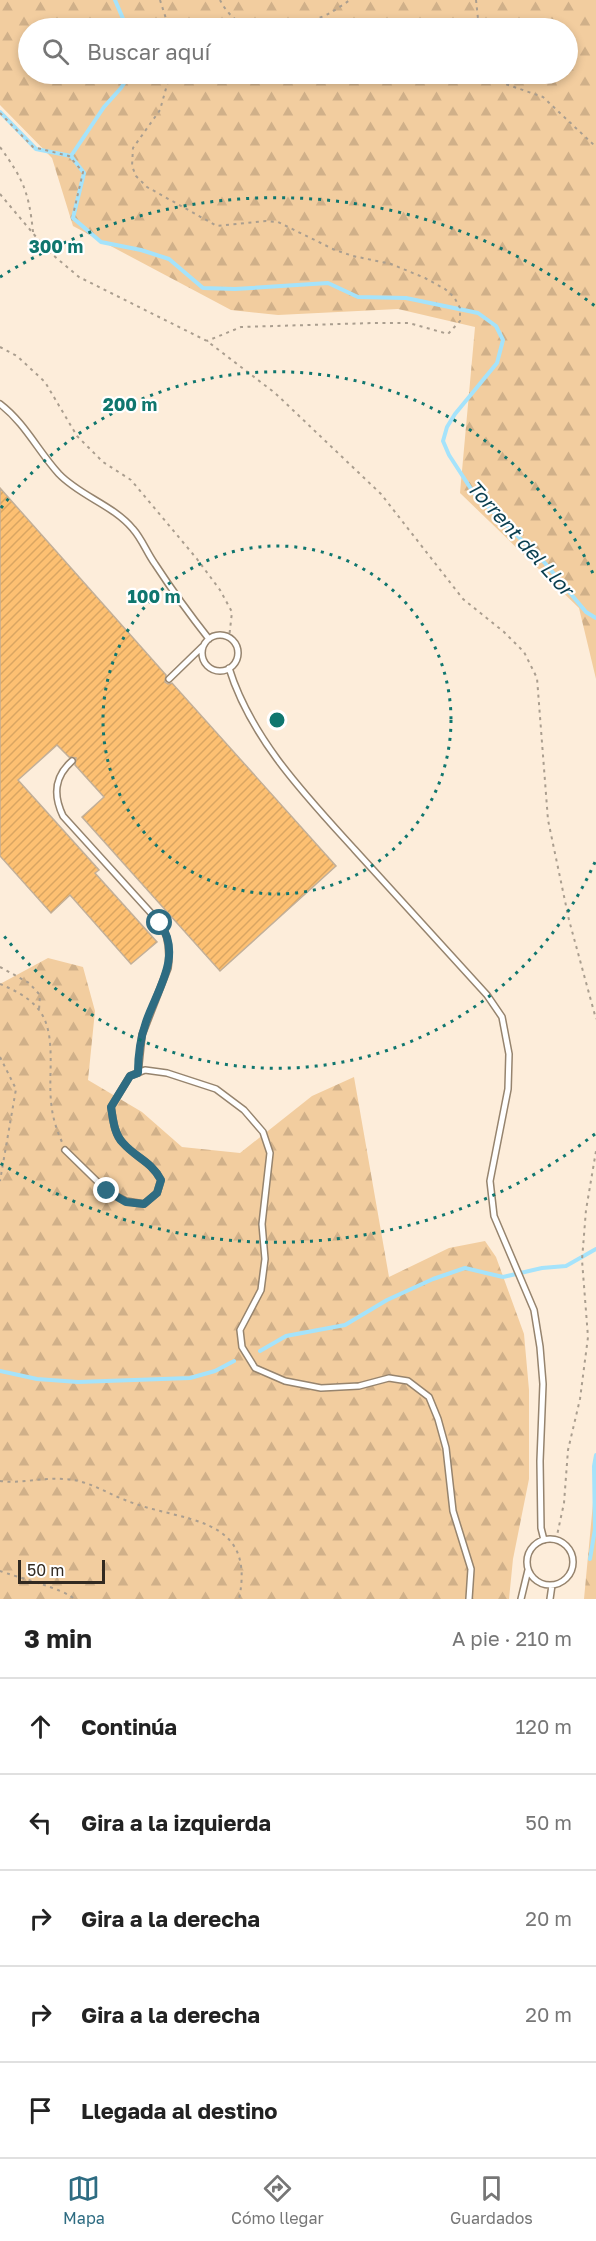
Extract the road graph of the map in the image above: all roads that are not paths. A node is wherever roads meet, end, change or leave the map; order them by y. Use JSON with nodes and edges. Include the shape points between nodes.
{"nodes":[{"id":1,"x":0,"y":404,"type":"edge"},
{"id":2,"x":209,"y":639,"type":"junction"},
{"id":3,"x":204,"y":646,"type":"junction"},
{"id":4,"x":229,"y":668,"type":"junction"},
{"id":5,"x":169,"y":679,"type":"dead end"},
{"id":6,"x":72,"y":761,"type":"dead end"},
{"id":7,"x":138,"y":1073,"type":"junction"},
{"id":8,"x":65,"y":1150,"type":"road end"},
{"id":9,"x":544,"y":1540,"type":"junction"},
{"id":10,"x":528,"y":1570,"type":"junction"},
{"id":11,"x":552,"y":1585,"type":"junction"},
{"id":12,"x":469,"y":1599,"type":"edge"},
{"id":13,"x":521,"y":1599,"type":"edge"},
{"id":14,"x":550,"y":1599,"type":"edge"}],
"edges":[{"from":1,"to":2,"type":"lane","via":[[28,431],[62,477],[135,530],[154,564]]},
{"from":2,"to":3,"type":"lane"},
{"from":2,"to":4,"type":"lane","via":[[229,638],[237,647],[237,659]]},
{"from":3,"to":4,"type":"lane","via":[[202,657],[208,667],[219,671]]},
{"from":3,"to":5,"type":"lane"},
{"from":4,"to":9,"type":"lane","via":[[238,696],[269,747],[312,802],[487,995],[502,1017],[509,1054],[508,1089],[490,1180],[494,1216],[534,1310],[540,1347]]},
{"from":6,"to":7,"type":"lane","via":[[62,770],[57,785],[56,798],[63,816],[160,923],[168,944],[168,968],[142,1035]]},
{"from":7,"to":8,"type":"lane","via":[[130,1076],[111,1107],[122,1143],[155,1168],[161,1180],[157,1193],[144,1204],[126,1202],[107,1191]]},
{"from":7,"to":12,"type":"lane","via":[[167,1073],[216,1089],[244,1110],[263,1132],[270,1153],[262,1224],[266,1259],[261,1290],[240,1330],[242,1347],[255,1368],[285,1381],[321,1388],[359,1386],[389,1378],[408,1381],[429,1397],[446,1448],[453,1510],[471,1569]]},
{"from":9,"to":10,"type":"lane","via":[[534,1545],[528,1556]]},
{"from":9,"to":11,"type":"lane","via":[[556,1539],[572,1555],[570,1575]]},
{"from":10,"to":11,"type":"lane","via":[[535,1581]]},
{"from":10,"to":13,"type":"lane"},
{"from":11,"to":14,"type":"lane"}]}
